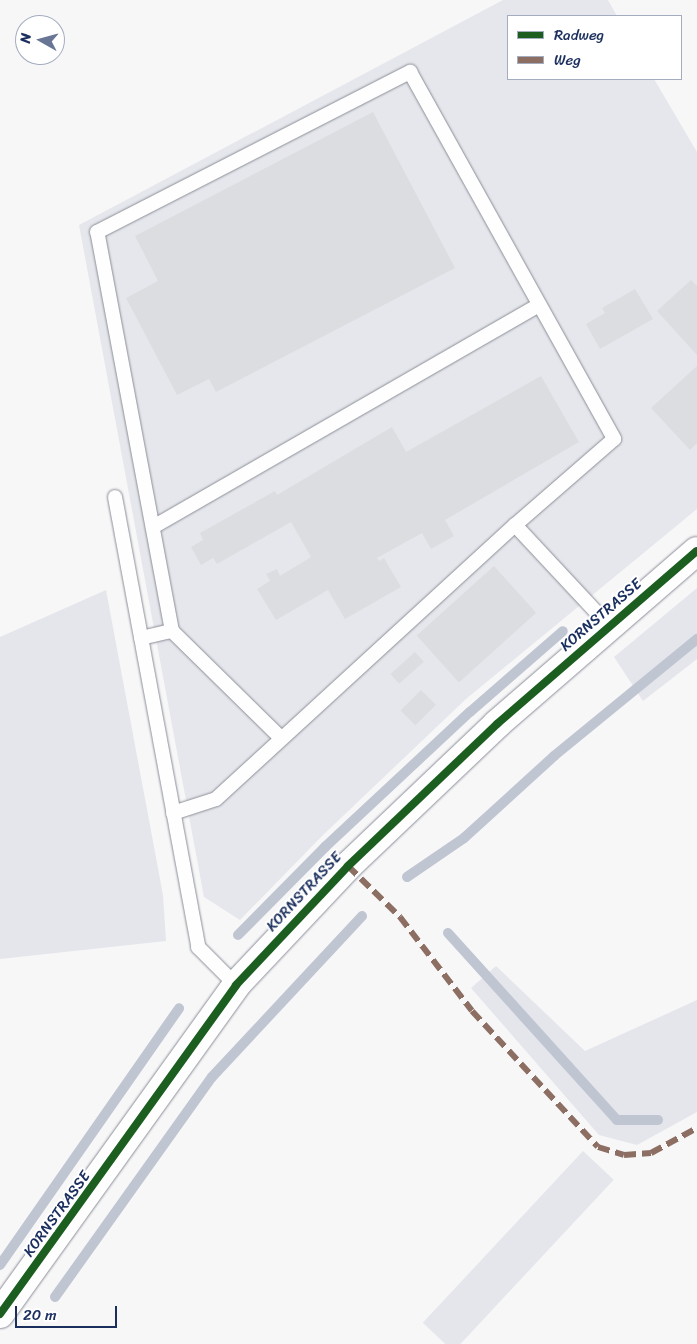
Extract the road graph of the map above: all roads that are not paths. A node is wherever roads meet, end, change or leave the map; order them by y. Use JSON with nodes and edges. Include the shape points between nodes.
{"nodes":[{"id":1,"x":539,"y":305,"type":"junction"},
{"id":2,"x":115,"y":497,"type":"dead end"},
{"id":3,"x":515,"y":525,"type":"junction"},
{"id":4,"x":152,"y":526,"type":"junction"},
{"id":5,"x":697,"y":551,"type":"edge"},
{"id":6,"x":610,"y":627,"type":"junction"},
{"id":7,"x":172,"y":631,"type":"junction"},
{"id":8,"x":141,"y":638,"type":"junction"},
{"id":9,"x":280,"y":737,"type":"junction"},
{"id":10,"x":173,"y":813,"type":"junction"},
{"id":11,"x":236,"y":985,"type":"junction"},
{"id":12,"x":0,"y":1314,"type":"edge"}],
"edges":[{"from":1,"to":3,"type":"lane","via":[[614,439]]},
{"from":1,"to":4,"type":"lane"},
{"from":1,"to":4,"type":"lane","via":[[410,72],[97,232]]},
{"from":2,"to":8,"type":"lane"},
{"from":3,"to":6,"type":"lane"},
{"from":3,"to":9,"type":"lane"},
{"from":4,"to":7,"type":"lane"},
{"from":5,"to":6,"type":"street","name":"KORNSTRASSE"},
{"from":6,"to":11,"type":"street","name":"KORNSTRASSE","via":[[497,724],[355,859]]},
{"from":7,"to":8,"type":"lane"},
{"from":7,"to":9,"type":"lane"},
{"from":8,"to":10,"type":"lane"},
{"from":9,"to":10,"type":"lane","via":[[216,799]]},
{"from":10,"to":11,"type":"lane","via":[[198,947]]},
{"from":11,"to":12,"type":"street","name":"KORNSTRASSE"}]}
